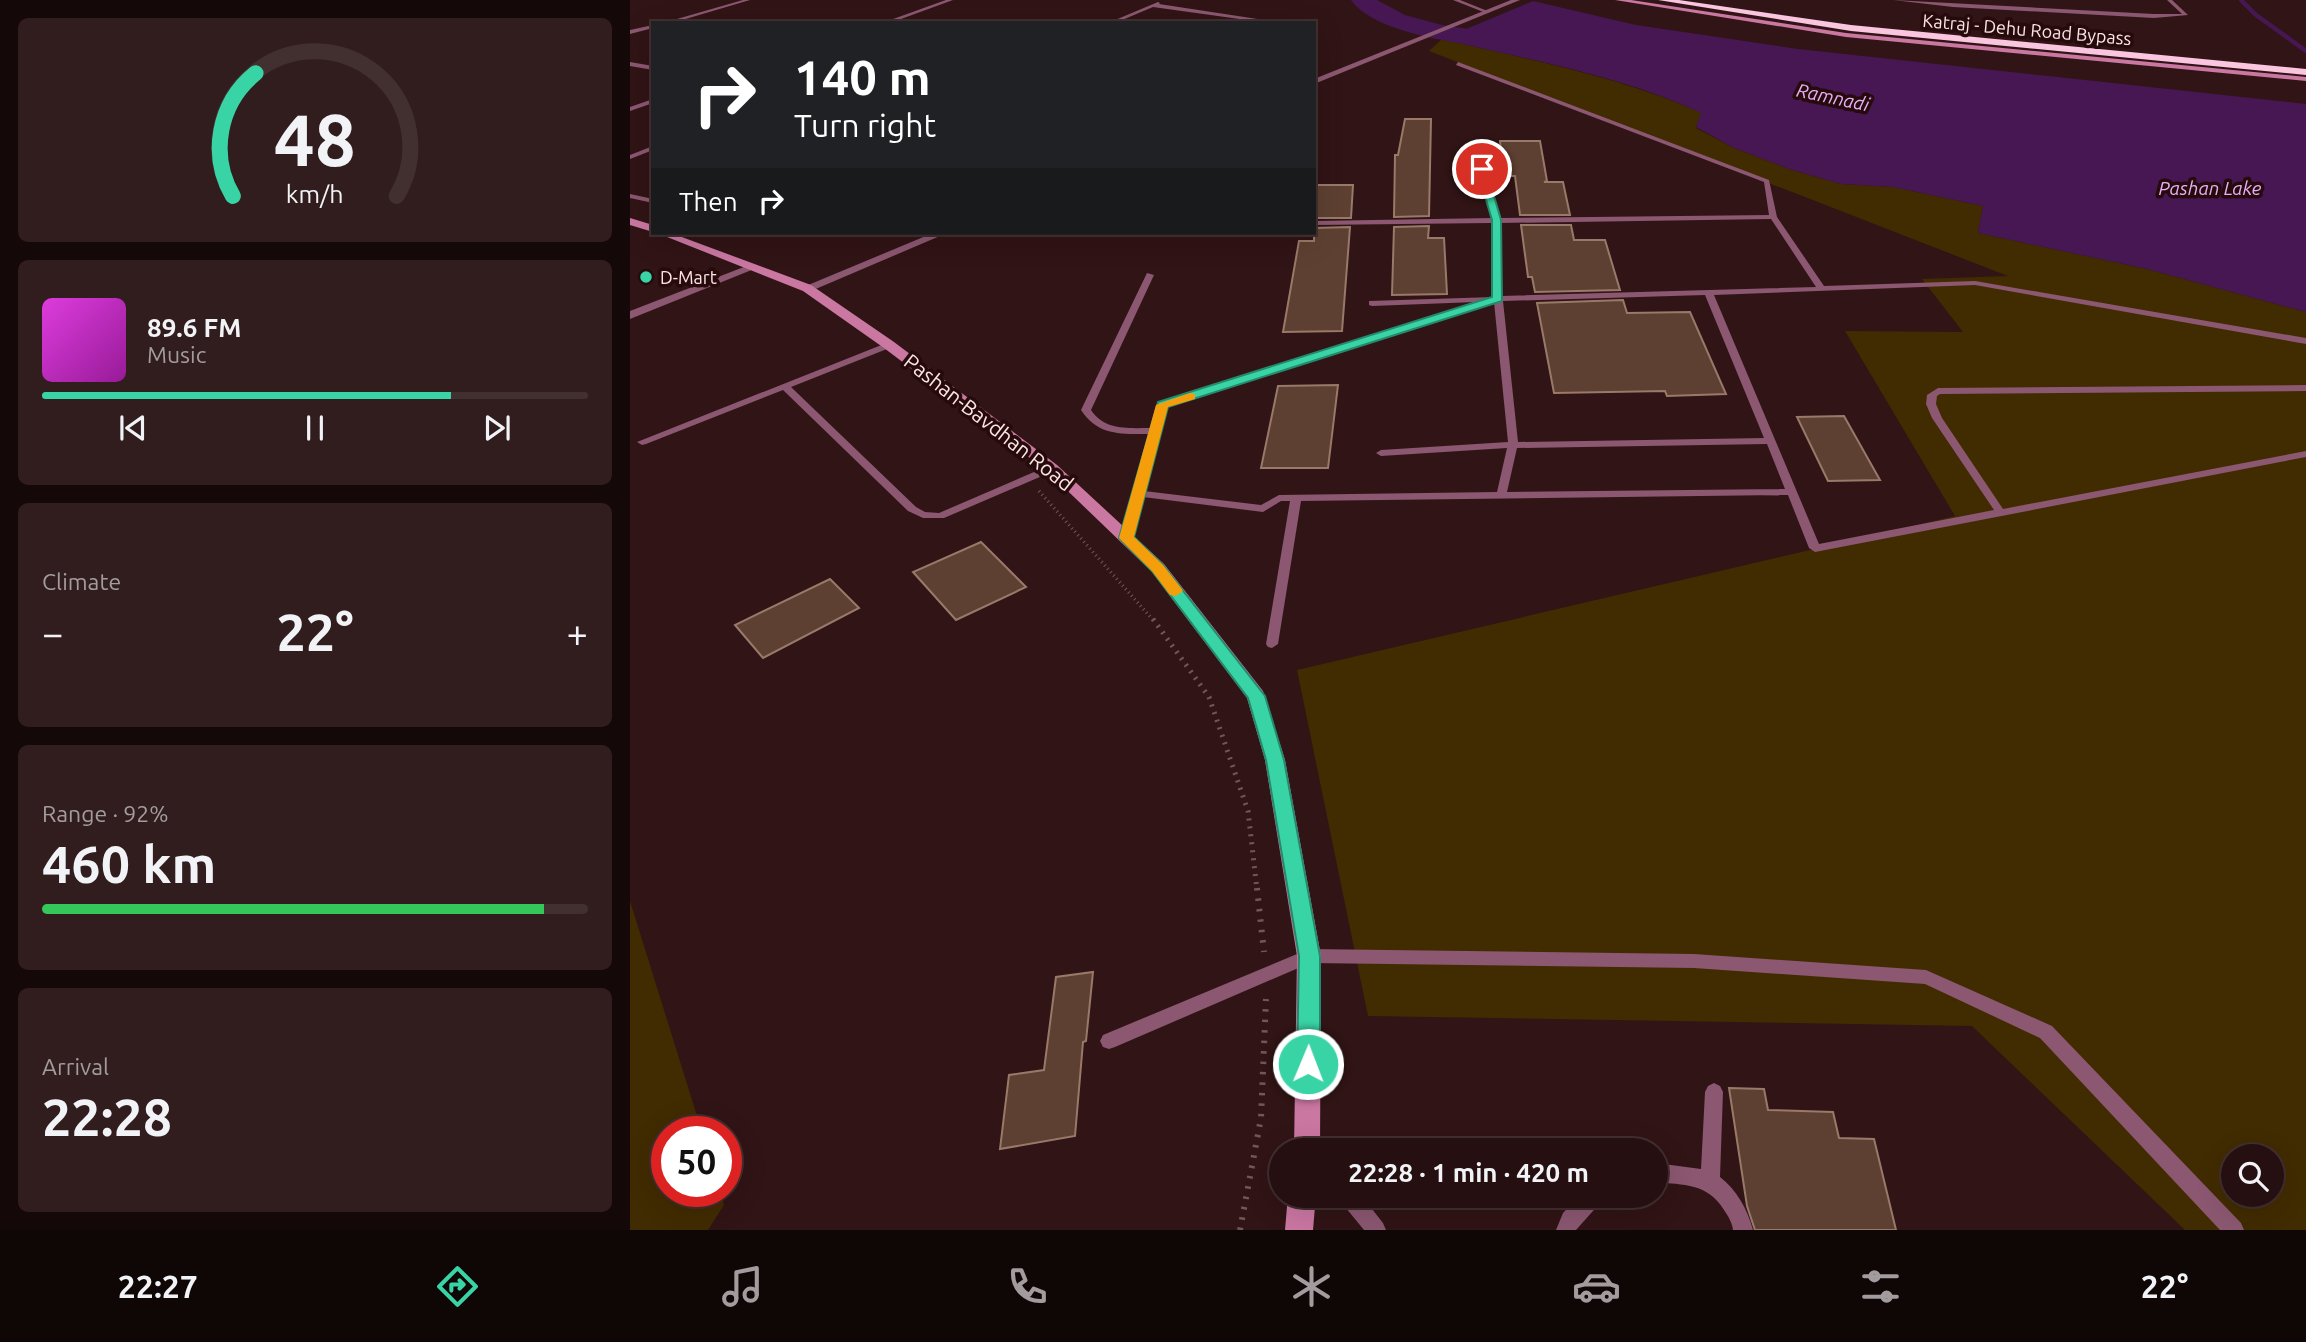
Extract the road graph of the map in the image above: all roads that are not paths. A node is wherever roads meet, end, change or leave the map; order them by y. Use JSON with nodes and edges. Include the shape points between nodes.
{"nodes":[{"id":1,"x":720,"y":0,"type":"edge"},
{"id":2,"x":748,"y":0,"type":"edge"},
{"id":3,"x":951,"y":0,"type":"edge"},
{"id":4,"x":1164,"y":0,"type":"edge"},
{"id":5,"x":1225,"y":0,"type":"edge"},
{"id":6,"x":1455,"y":0,"type":"edge"},
{"id":7,"x":1517,"y":0,"type":"edge"},
{"id":8,"x":1618,"y":0,"type":"edge"},
{"id":9,"x":1662,"y":0,"type":"edge"},
{"id":10,"x":1707,"y":0,"type":"edge"},
{"id":11,"x":1895,"y":0,"type":"edge"},
{"id":12,"x":2169,"y":0,"type":"edge"},
{"id":13,"x":740,"y":2,"type":"junction"},
{"id":14,"x":1237,"y":2,"type":"edge"},
{"id":15,"x":1152,"y":5,"type":"junction"},
{"id":16,"x":1488,"y":12,"type":"junction"},
{"id":17,"x":1261,"y":20,"type":"dead end"},
{"id":18,"x":672,"y":21,"type":"edge"},
{"id":19,"x":890,"y":21,"type":"edge"},
{"id":20,"x":1113,"y":21,"type":"edge"},
{"id":21,"x":651,"y":27,"type":"edge"},
{"id":22,"x":630,"y":32,"type":"edge"},
{"id":23,"x":630,"y":64,"type":"edge"},
{"id":24,"x":1458,"y":64,"type":"dead end"},
{"id":25,"x":2305,"y":66,"type":"edge"},
{"id":26,"x":651,"y":68,"type":"edge"},
{"id":27,"x":2306,"y":79,"type":"edge"},
{"id":28,"x":1316,"y":81,"type":"edge"},
{"id":29,"x":651,"y":102,"type":"edge"},
{"id":30,"x":630,"y":109,"type":"edge"},
{"id":31,"x":1474,"y":142,"type":"dead end"},
{"id":32,"x":651,"y":149,"type":"edge"},
{"id":33,"x":630,"y":157,"type":"edge"},
{"id":34,"x":630,"y":196,"type":"edge"},
{"id":35,"x":651,"y":201,"type":"edge"},
{"id":36,"x":1773,"y":216,"type":"junction"},
{"id":37,"x":1496,"y":220,"type":"junction"},
{"id":38,"x":630,"y":221,"type":"edge"},
{"id":39,"x":1316,"y":223,"type":"edge"},
{"id":40,"x":651,"y":228,"type":"edge"},
{"id":41,"x":667,"y":235,"type":"edge"},
{"id":42,"x":937,"y":235,"type":"edge"},
{"id":43,"x":753,"y":267,"type":"junction"},
{"id":44,"x":1150,"y":275,"type":"dead end"},
{"id":45,"x":807,"y":288,"type":"junction"},
{"id":46,"x":1822,"y":289,"type":"junction"},
{"id":47,"x":1709,"y":294,"type":"junction"},
{"id":48,"x":1498,"y":298,"type":"junction"},
{"id":49,"x":1372,"y":303,"type":"dead end"},
{"id":50,"x":630,"y":315,"type":"edge"},
{"id":51,"x":2306,"y":341,"type":"edge"},
{"id":52,"x":889,"y":345,"type":"junction"},
{"id":53,"x":785,"y":386,"type":"junction"},
{"id":54,"x":2306,"y":388,"type":"edge"},
{"id":55,"x":1155,"y":431,"type":"junction"},
{"id":56,"x":1770,"y":441,"type":"junction"},
{"id":57,"x":642,"y":442,"type":"dead end"},
{"id":58,"x":1513,"y":445,"type":"junction"},
{"id":59,"x":1381,"y":453,"type":"dead end"},
{"id":60,"x":2306,"y":454,"type":"edge"},
{"id":61,"x":1052,"y":468,"type":"junction"},
{"id":62,"x":1792,"y":492,"type":"junction"},
{"id":63,"x":1138,"y":493,"type":"junction"},
{"id":64,"x":1501,"y":496,"type":"junction"},
{"id":65,"x":1296,"y":498,"type":"junction"},
{"id":66,"x":2001,"y":513,"type":"junction"},
{"id":67,"x":1126,"y":538,"type":"junction"},
{"id":68,"x":1272,"y":643,"type":"dead end"},
{"id":69,"x":1310,"y":956,"type":"junction"},
{"id":70,"x":1109,"y":1041,"type":"dead end"},
{"id":71,"x":1714,"y":1092,"type":"dead end"},
{"id":72,"x":1308,"y":1138,"type":"edge"},
{"id":73,"x":1668,"y":1174,"type":"edge"},
{"id":74,"x":1710,"y":1180,"type":"junction"},
{"id":75,"x":1302,"y":1208,"type":"edge"},
{"id":76,"x":1358,"y":1208,"type":"edge"},
{"id":77,"x":1582,"y":1208,"type":"edge"},
{"id":78,"x":1299,"y":1230,"type":"edge"},
{"id":79,"x":1376,"y":1230,"type":"edge"},
{"id":80,"x":1566,"y":1230,"type":"edge"},
{"id":81,"x":1743,"y":1230,"type":"edge"},
{"id":82,"x":2234,"y":1230,"type":"edge"}],
"edges":[{"from":1,"to":13,"type":"lane"},
{"from":2,"to":13,"type":"lane"},
{"from":3,"to":19,"type":"lane"},
{"from":4,"to":15,"type":"lane"},
{"from":5,"to":14,"type":"lane"},
{"from":6,"to":16,"type":"lane"},
{"from":7,"to":16,"type":"street"},
{"from":8,"to":27,"type":"main road","via":[[1860,36]]},
{"from":9,"to":25,"type":"highway","name":"Katraj - Dehu Road Bypass","via":[[1851,28]]},
{"from":10,"to":25,"type":"highway","name":"Katraj - Dehu Road Bypass","via":[[1882,23]]},
{"from":11,"to":12,"type":"lane","via":[[2186,15]]},
{"from":13,"to":18,"type":"lane"},
{"from":15,"to":17,"type":"lane"},
{"from":15,"to":20,"type":"lane"},
{"from":16,"to":28,"type":"street"},
{"from":21,"to":22,"type":"lane"},
{"from":23,"to":26,"type":"lane"},
{"from":24,"to":36,"type":"lane","via":[[1767,180]]},
{"from":29,"to":30,"type":"lane"},
{"from":31,"to":37,"type":"lane"},
{"from":32,"to":33,"type":"lane"},
{"from":34,"to":35,"type":"lane"},
{"from":36,"to":37,"type":"lane"},
{"from":36,"to":46,"type":"lane"},
{"from":37,"to":39,"type":"lane"},
{"from":37,"to":48,"type":"lane"},
{"from":38,"to":40,"type":"main road"},
{"from":41,"to":43,"type":"main road","name":"Pashan-Bavdhan Road"},
{"from":42,"to":45,"type":"street"},
{"from":43,"to":45,"type":"main road","name":"Pashan-Bavdhan Road"},
{"from":43,"to":50,"type":"street"},
{"from":44,"to":55,"type":"lane","via":[[1086,410],[1092,422],[1106,429]]},
{"from":45,"to":52,"type":"main road","name":"Pashan-Bavdhan Road"},
{"from":46,"to":47,"type":"lane"},
{"from":46,"to":51,"type":"lane","via":[[1975,283]]},
{"from":47,"to":48,"type":"lane"},
{"from":47,"to":56,"type":"lane"},
{"from":48,"to":49,"type":"lane"},
{"from":48,"to":55,"type":"lane","via":[[1162,405]]},
{"from":48,"to":58,"type":"lane"},
{"from":52,"to":53,"type":"lane"},
{"from":52,"to":61,"type":"main road","name":"Pashan-Bavdhan Road"},
{"from":53,"to":57,"type":"lane"},
{"from":53,"to":61,"type":"lane","via":[[923,515],[940,516]]},
{"from":54,"to":66,"type":"lane","via":[[1938,391],[1931,404],[1937,418]]},
{"from":55,"to":63,"type":"lane"},
{"from":56,"to":58,"type":"lane"},
{"from":56,"to":62,"type":"lane"},
{"from":58,"to":59,"type":"lane"},
{"from":58,"to":64,"type":"lane"},
{"from":60,"to":66,"type":"lane"},
{"from":61,"to":67,"type":"main road","name":"Pashan-Bavdhan Road"},
{"from":62,"to":64,"type":"lane"},
{"from":62,"to":66,"type":"lane","via":[[1815,548]]},
{"from":63,"to":65,"type":"lane","via":[[1263,509],[1279,498]]},
{"from":63,"to":67,"type":"lane"},
{"from":64,"to":65,"type":"lane"},
{"from":65,"to":68,"type":"lane"},
{"from":67,"to":69,"type":"main road","name":"Pashan-Bavdhan Road","via":[[1158,568],[1256,696],[1275,760]]},
{"from":69,"to":70,"type":"lane"},
{"from":69,"to":72,"type":"main road","name":"Pashan-Bavdhan Road"},
{"from":69,"to":82,"type":"lane","via":[[1694,961],[1926,977],[2046,1032]]},
{"from":71,"to":74,"type":"lane"},
{"from":73,"to":74,"type":"lane"},
{"from":74,"to":81,"type":"lane","via":[[1728,1196]]},
{"from":75,"to":78,"type":"main road"},
{"from":76,"to":79,"type":"lane"},
{"from":77,"to":80,"type":"lane"}]}
